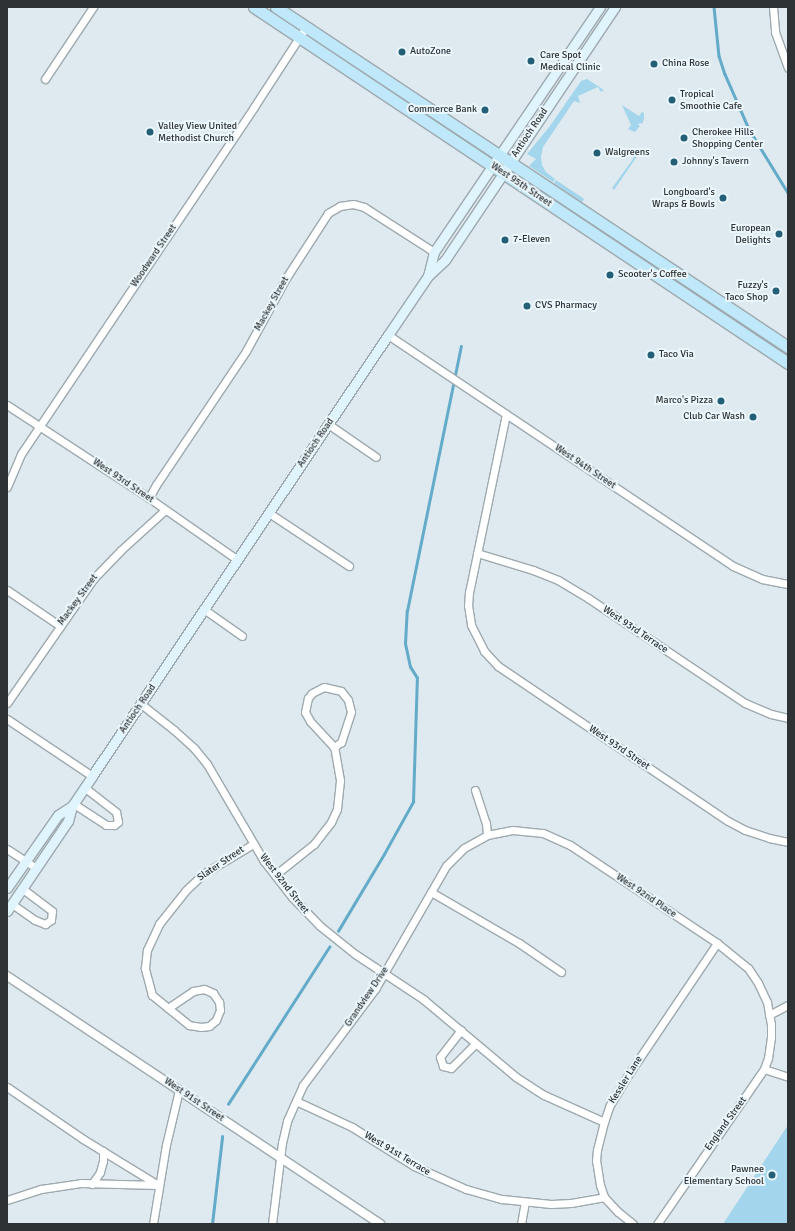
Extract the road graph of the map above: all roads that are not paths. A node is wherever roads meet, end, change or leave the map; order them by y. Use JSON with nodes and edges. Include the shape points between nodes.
{"nodes":[{"id":1,"x":93,"y":7,"type":"edge"},
{"id":2,"x":254,"y":7,"type":"edge"},
{"id":3,"x":276,"y":7,"type":"edge"},
{"id":4,"x":600,"y":7,"type":"edge"},
{"id":5,"x":615,"y":7,"type":"edge"},
{"id":6,"x":773,"y":7,"type":"edge"},
{"id":7,"x":306,"y":26,"type":"junction"},
{"id":8,"x":299,"y":38,"type":"junction"},
{"id":9,"x":788,"y":68,"type":"edge"},
{"id":10,"x":45,"y":79,"type":"dead end"},
{"id":11,"x":500,"y":154,"type":"junction"},
{"id":12,"x":511,"y":162,"type":"junction"},
{"id":13,"x":492,"y":166,"type":"junction"},
{"id":14,"x":503,"y":174,"type":"junction"},
{"id":15,"x":434,"y":252,"type":"junction"},
{"id":16,"x":428,"y":276,"type":"junction"},
{"id":17,"x":388,"y":335,"type":"junction"},
{"id":18,"x":788,"y":347,"type":"edge"},
{"id":19,"x":788,"y":364,"type":"edge"},
{"id":20,"x":7,"y":405,"type":"edge"},
{"id":21,"x":506,"y":414,"type":"junction"},
{"id":22,"x":328,"y":424,"type":"junction"},
{"id":23,"x":40,"y":426,"type":"junction"},
{"id":24,"x":376,"y":456,"type":"dead end"},
{"id":25,"x":7,"y":487,"type":"edge"},
{"id":26,"x":149,"y":498,"type":"junction"},
{"id":27,"x":165,"y":510,"type":"junction"},
{"id":28,"x":269,"y":513,"type":"junction"},
{"id":29,"x":477,"y":553,"type":"junction"},
{"id":30,"x":238,"y":560,"type":"junction"},
{"id":31,"x":348,"y":566,"type":"dead end"},
{"id":32,"x":788,"y":584,"type":"edge"},
{"id":33,"x":7,"y":590,"type":"edge"},
{"id":34,"x":205,"y":610,"type":"junction"},
{"id":35,"x":60,"y":626,"type":"junction"},
{"id":36,"x":242,"y":636,"type":"dead end"},
{"id":37,"x":7,"y":703,"type":"edge"},
{"id":38,"x":141,"y":704,"type":"junction"},
{"id":39,"x":788,"y":718,"type":"edge"},
{"id":40,"x":7,"y":719,"type":"edge"},
{"id":41,"x":334,"y":747,"type":"junction"},
{"id":42,"x":92,"y":776,"type":"junction"},
{"id":43,"x":85,"y":788,"type":"junction"},
{"id":44,"x":475,"y":790,"type":"dead end"},
{"id":45,"x":73,"y":805,"type":"junction"},
{"id":46,"x":487,"y":835,"type":"junction"},
{"id":47,"x":788,"y":842,"type":"edge"},
{"id":48,"x":253,"y":844,"type":"junction"},
{"id":49,"x":7,"y":848,"type":"edge"},
{"id":50,"x":25,"y":861,"type":"junction"},
{"id":51,"x":36,"y":868,"type":"junction"},
{"id":52,"x":275,"y":875,"type":"junction"},
{"id":53,"x":7,"y":888,"type":"edge"},
{"id":54,"x":22,"y":888,"type":"junction"},
{"id":55,"x":430,"y":892,"type":"junction"},
{"id":56,"x":9,"y":907,"type":"edge"},
{"id":57,"x":717,"y":943,"type":"junction"},
{"id":58,"x":562,"y":972,"type":"dead end"},
{"id":59,"x":384,"y":973,"type":"junction"},
{"id":60,"x":7,"y":976,"type":"edge"},
{"id":61,"x":788,"y":1005,"type":"edge"},
{"id":62,"x":168,"y":1008,"type":"junction"},
{"id":63,"x":770,"y":1015,"type":"junction"},
{"id":64,"x":461,"y":1030,"type":"junction"},
{"id":65,"x":475,"y":1044,"type":"junction"},
{"id":66,"x":764,"y":1070,"type":"junction"},
{"id":67,"x":788,"y":1077,"type":"edge"},
{"id":68,"x":7,"y":1088,"type":"edge"},
{"id":69,"x":179,"y":1090,"type":"junction"},
{"id":70,"x":296,"y":1100,"type":"junction"},
{"id":71,"x":604,"y":1122,"type":"junction"},
{"id":72,"x":103,"y":1151,"type":"junction"},
{"id":73,"x":280,"y":1157,"type":"junction"},
{"id":74,"x":92,"y":1184,"type":"junction"},
{"id":75,"x":158,"y":1185,"type":"junction"},
{"id":76,"x":604,"y":1197,"type":"junction"},
{"id":77,"x":7,"y":1200,"type":"edge"},
{"id":78,"x":525,"y":1202,"type":"junction"},
{"id":79,"x":153,"y":1224,"type":"edge"},
{"id":80,"x":272,"y":1224,"type":"edge"},
{"id":81,"x":380,"y":1224,"type":"edge"},
{"id":82,"x":521,"y":1224,"type":"edge"},
{"id":83,"x":633,"y":1224,"type":"edge"},
{"id":84,"x":657,"y":1224,"type":"edge"}],
"edges":[{"from":1,"to":10,"type":"street"},
{"from":2,"to":8,"type":"main road","name":"West 95th Street"},
{"from":3,"to":7,"type":"main road","name":"West 95th Street"},
{"from":4,"to":11,"type":"main road","name":"Antioch Road"},
{"from":5,"to":12,"type":"main road","name":"Antioch Road"},
{"from":6,"to":9,"type":"street","via":[[775,32]]},
{"from":7,"to":8,"type":"street","name":"Woodward Street"},
{"from":7,"to":11,"type":"main road","name":"West 95th Street"},
{"from":8,"to":13,"type":"main road","name":"West 95th Street"},
{"from":8,"to":23,"type":"street","name":"Woodward Street"},
{"from":11,"to":12,"type":"main road","name":"West 95th Street"},
{"from":11,"to":13,"type":"main road","name":"Antioch Road"},
{"from":12,"to":14,"type":"main road","name":"Antioch Road"},
{"from":12,"to":18,"type":"main road","name":"West 95th Street"},
{"from":13,"to":14,"type":"main road","name":"West 95th Street"},
{"from":13,"to":15,"type":"main road","name":"Antioch Road"},
{"from":14,"to":16,"type":"main road","name":"Antioch Road","via":[[445,260]]},
{"from":14,"to":19,"type":"main road","name":"West 95th Street"},
{"from":15,"to":16,"type":"main road","name":"Antioch Road"},
{"from":15,"to":26,"type":"street","name":"Mackey Street","via":[[364,207],[353,204],[340,206],[328,213],[286,278],[246,351]]},
{"from":16,"to":17,"type":"main road","name":"Antioch Road"},
{"from":17,"to":21,"type":"street","name":"West 94th Street"},
{"from":17,"to":22,"type":"main road","name":"Antioch Road"},
{"from":20,"to":23,"type":"street","name":"West 93rd Street"},
{"from":21,"to":29,"type":"street"},
{"from":21,"to":32,"type":"street","name":"West 94th Street","via":[[733,566],[762,579]]},
{"from":22,"to":24,"type":"street"},
{"from":22,"to":28,"type":"main road","name":"Antioch Road"},
{"from":23,"to":25,"type":"street","name":"Woodward Street","via":[[15,464]]},
{"from":23,"to":26,"type":"street","name":"West 93rd Street"},
{"from":26,"to":27,"type":"street","name":"West 93rd Street"},
{"from":27,"to":30,"type":"street","name":"West 93rd Street"},
{"from":27,"to":35,"type":"street","name":"Mackey Street","via":[[103,568]]},
{"from":28,"to":30,"type":"main road","name":"Antioch Road"},
{"from":28,"to":31,"type":"street"},
{"from":29,"to":39,"type":"street","name":"West 93rd Terrace","via":[[520,565],[558,580],[745,703]]},
{"from":29,"to":47,"type":"street","name":"West 93rd Street","via":[[469,592],[468,614],[480,645],[488,657],[535,692],[728,821],[745,830]]},
{"from":30,"to":34,"type":"main road","name":"Antioch Road"},
{"from":33,"to":35,"type":"street"},
{"from":34,"to":36,"type":"street"},
{"from":34,"to":38,"type":"main road","name":"Antioch Road"},
{"from":35,"to":37,"type":"street","name":"Mackey Street"},
{"from":38,"to":42,"type":"main road","name":"Antioch Road"},
{"from":38,"to":48,"type":"street","name":"West 92nd Street","via":[[194,748],[207,764],[225,791]]},
{"from":40,"to":42,"type":"street"},
{"from":41,"to":41,"type":"street","via":[[305,712],[308,698],[324,687],[340,691],[348,700],[351,712],[341,742]]},
{"from":41,"to":52,"type":"street","via":[[340,780],[339,797],[331,822],[305,852]]},
{"from":42,"to":43,"type":"main road","name":"Antioch Road"},
{"from":43,"to":45,"type":"main road","name":"Antioch Road"},
{"from":43,"to":45,"type":"street","via":[[116,812],[118,822],[106,825]]},
{"from":44,"to":46,"type":"street","via":[[486,823]]},
{"from":45,"to":50,"type":"main road","name":"Antioch Road","via":[[58,816]]},
{"from":45,"to":51,"type":"main road","name":"Antioch Road","via":[[68,821]]},
{"from":46,"to":55,"type":"street","name":"Grandview Drive","via":[[464,848],[452,860]]},
{"from":46,"to":57,"type":"street","name":"West 92nd Place","via":[[514,830],[559,839]]},
{"from":48,"to":52,"type":"street","name":"West 92nd Street"},
{"from":48,"to":62,"type":"street","name":"Slater Street","via":[[203,874],[171,908],[154,935],[146,958],[146,976],[152,995]]},
{"from":49,"to":50,"type":"street"},
{"from":50,"to":51,"type":"street"},
{"from":50,"to":53,"type":"main road","name":"Antioch Road"},
{"from":51,"to":54,"type":"main road","name":"Antioch Road"},
{"from":52,"to":59,"type":"street","name":"West 92nd Street","via":[[324,930]]},
{"from":54,"to":56,"type":"main road","name":"Antioch Road"},
{"from":54,"to":56,"type":"street","via":[[52,911],[51,920],[45,924]]},
{"from":55,"to":58,"type":"street"},
{"from":55,"to":59,"type":"street","name":"Grandview Drive"},
{"from":57,"to":63,"type":"street","name":"West 92nd Place","via":[[742,962],[753,975],[763,992]]},
{"from":57,"to":71,"type":"street","name":"Kessler Lane","via":[[626,1078],[610,1105]]},
{"from":59,"to":64,"type":"street","name":"West 92nd Street","via":[[423,999]]},
{"from":59,"to":70,"type":"street","name":"Grandview Drive","via":[[350,1024],[315,1067]]},
{"from":60,"to":69,"type":"street","name":"West 91st Street"},
{"from":61,"to":63,"type":"street"},
{"from":62,"to":62,"type":"street","name":"Slater Street","via":[[189,1025],[201,1027],[209,1026],[216,1020],[220,1010],[219,1002],[213,993],[204,989],[193,992]]},
{"from":63,"to":66,"type":"street","name":"England Street","via":[[771,1037]]},
{"from":64,"to":65,"type":"street","name":"West 92nd Street"},
{"from":64,"to":65,"type":"street","via":[[440,1057],[443,1066],[451,1068]]},
{"from":65,"to":71,"type":"street","name":"West 92nd Street","via":[[516,1077],[537,1090]]},
{"from":66,"to":67,"type":"street"},
{"from":66,"to":84,"type":"street","name":"England Street"},
{"from":68,"to":72,"type":"street"},
{"from":69,"to":73,"type":"street","name":"West 91st Street"},
{"from":69,"to":75,"type":"street"},
{"from":70,"to":73,"type":"street","name":"Grandview Drive","via":[[287,1121]]},
{"from":70,"to":78,"type":"street","name":"West 91st Terrace","via":[[352,1127],[414,1166],[441,1179],[494,1197]]},
{"from":71,"to":76,"type":"street","name":"Kessler Lane","via":[[596,1161]]},
{"from":72,"to":74,"type":"street","via":[[100,1172]]},
{"from":72,"to":75,"type":"street"},
{"from":73,"to":80,"type":"street","name":"Grandview Drive"},
{"from":73,"to":81,"type":"street","name":"West 91st Street"},
{"from":74,"to":75,"type":"street"},
{"from":74,"to":77,"type":"street","via":[[81,1183],[41,1190]]},
{"from":75,"to":79,"type":"street"},
{"from":76,"to":78,"type":"street","name":"West 91st Terrace","via":[[571,1203]]},
{"from":76,"to":83,"type":"street","name":"Kessler Lane"},
{"from":78,"to":82,"type":"street"}]}
